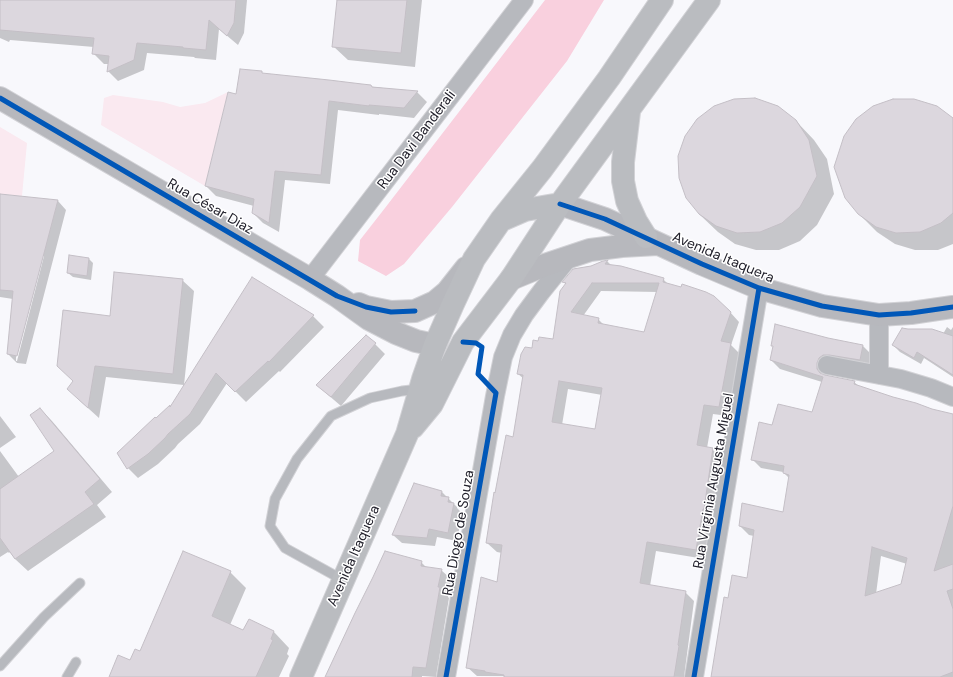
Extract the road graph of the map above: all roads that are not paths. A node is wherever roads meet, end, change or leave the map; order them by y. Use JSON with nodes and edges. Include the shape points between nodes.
{"nodes":[{"id":1,"x":524,"y":0,"type":"edge"},
{"id":2,"x":662,"y":0,"type":"edge"},
{"id":3,"x":709,"y":0,"type":"edge"},
{"id":4,"x":0,"y":98,"type":"edge"},
{"id":5,"x":629,"y":110,"type":"junction"},
{"id":6,"x":560,"y":204,"type":"junction"},
{"id":7,"x":501,"y":220,"type":"junction"},
{"id":8,"x":652,"y":241,"type":"junction"},
{"id":9,"x":570,"y":256,"type":"junction"},
{"id":10,"x":474,"y":259,"type":"junction"},
{"id":11,"x":310,"y":279,"type":"junction"},
{"id":12,"x":511,"y":279,"type":"junction"},
{"id":13,"x":759,"y":288,"type":"junction"},
{"id":14,"x":337,"y":296,"type":"junction"},
{"id":15,"x":953,"y":307,"type":"edge"},
{"id":16,"x":879,"y":315,"type":"junction"},
{"id":17,"x":463,"y":342,"type":"junction"},
{"id":18,"x":435,"y":345,"type":"junction"},
{"id":19,"x":827,"y":365,"type":"dead end"},
{"id":20,"x":879,"y":375,"type":"junction"},
{"id":21,"x":420,"y":389,"type":"junction"},
{"id":22,"x":953,"y":397,"type":"edge"},
{"id":23,"x":407,"y":434,"type":"junction"},
{"id":24,"x":343,"y":580,"type":"junction"},
{"id":25,"x":80,"y":583,"type":"dead end"},
{"id":26,"x":76,"y":662,"type":"dead end"},
{"id":27,"x":0,"y":666,"type":"edge"},
{"id":28,"x":68,"y":677,"type":"edge"},
{"id":29,"x":300,"y":677,"type":"edge"},
{"id":30,"x":446,"y":677,"type":"edge"},
{"id":31,"x":694,"y":677,"type":"edge"}],
"edges":[{"from":1,"to":11,"type":"street","name":"Rua Davi Banderali"},
{"from":2,"to":7,"type":"main road","name":"Avenida Itaquera","via":[[609,78]]},
{"from":3,"to":5,"type":"main road"},
{"from":4,"to":11,"type":"street","name":"Rua César Diaz"},
{"from":5,"to":6,"type":"main road"},
{"from":5,"to":8,"type":"main road","via":[[623,181],[627,201],[636,221]]},
{"from":6,"to":7,"type":"main road","via":[[525,210]]},
{"from":6,"to":8,"type":"street","name":"Avenida Itaquera","via":[[606,219]]},
{"from":6,"to":12,"type":"main road"},
{"from":7,"to":10,"type":"main road","name":"Avenida Itaquera"},
{"from":8,"to":9,"type":"street","name":"Avenida Itaquera","via":[[590,250]]},
{"from":8,"to":13,"type":"street","name":"Avenida Itaquera"},
{"from":9,"to":12,"type":"street","name":"Avenida Itaquera"},
{"from":9,"to":30,"type":"street","name":"Rua Diogo de Souza","via":[[524,315],[503,357]]},
{"from":10,"to":14,"type":"street","name":"Rua César Diaz","via":[[447,292],[435,302],[415,311],[391,312],[366,307]]},
{"from":10,"to":18,"type":"main road","name":"Avenida Itaquera"},
{"from":11,"to":14,"type":"street","name":"Rua César Diaz"},
{"from":12,"to":17,"type":"main road","name":"Avenida Itaquera"},
{"from":13,"to":16,"type":"street","name":"Avenida Itaquera","via":[[822,306]]},
{"from":13,"to":31,"type":"street","name":"Rua Virginia Augusta Miguel"},
{"from":14,"to":18,"type":"street","name":"Rua César Diaz","via":[[369,319],[396,333]]},
{"from":15,"to":16,"type":"street","name":"Avenida Itaquera"},
{"from":16,"to":20,"type":"street"},
{"from":17,"to":18,"type":"main road"},
{"from":17,"to":23,"type":"main road","name":"Avenida Itaquera","via":[[432,404]]},
{"from":18,"to":21,"type":"main road","name":"Avenida Itaquera"},
{"from":19,"to":20,"type":"street"},
{"from":20,"to":22,"type":"street","via":[[901,379]]},
{"from":21,"to":23,"type":"main road","name":"Avenida Itaquera"},
{"from":21,"to":24,"type":"lane","via":[[370,398],[331,416],[297,459],[275,499],[270,526],[285,548]]},
{"from":23,"to":24,"type":"main road","name":"Avenida Itaquera"},
{"from":24,"to":29,"type":"main road","name":"Avenida Itaquera"},
{"from":25,"to":27,"type":"lane","via":[[44,617]]},
{"from":26,"to":28,"type":"lane"}]}
